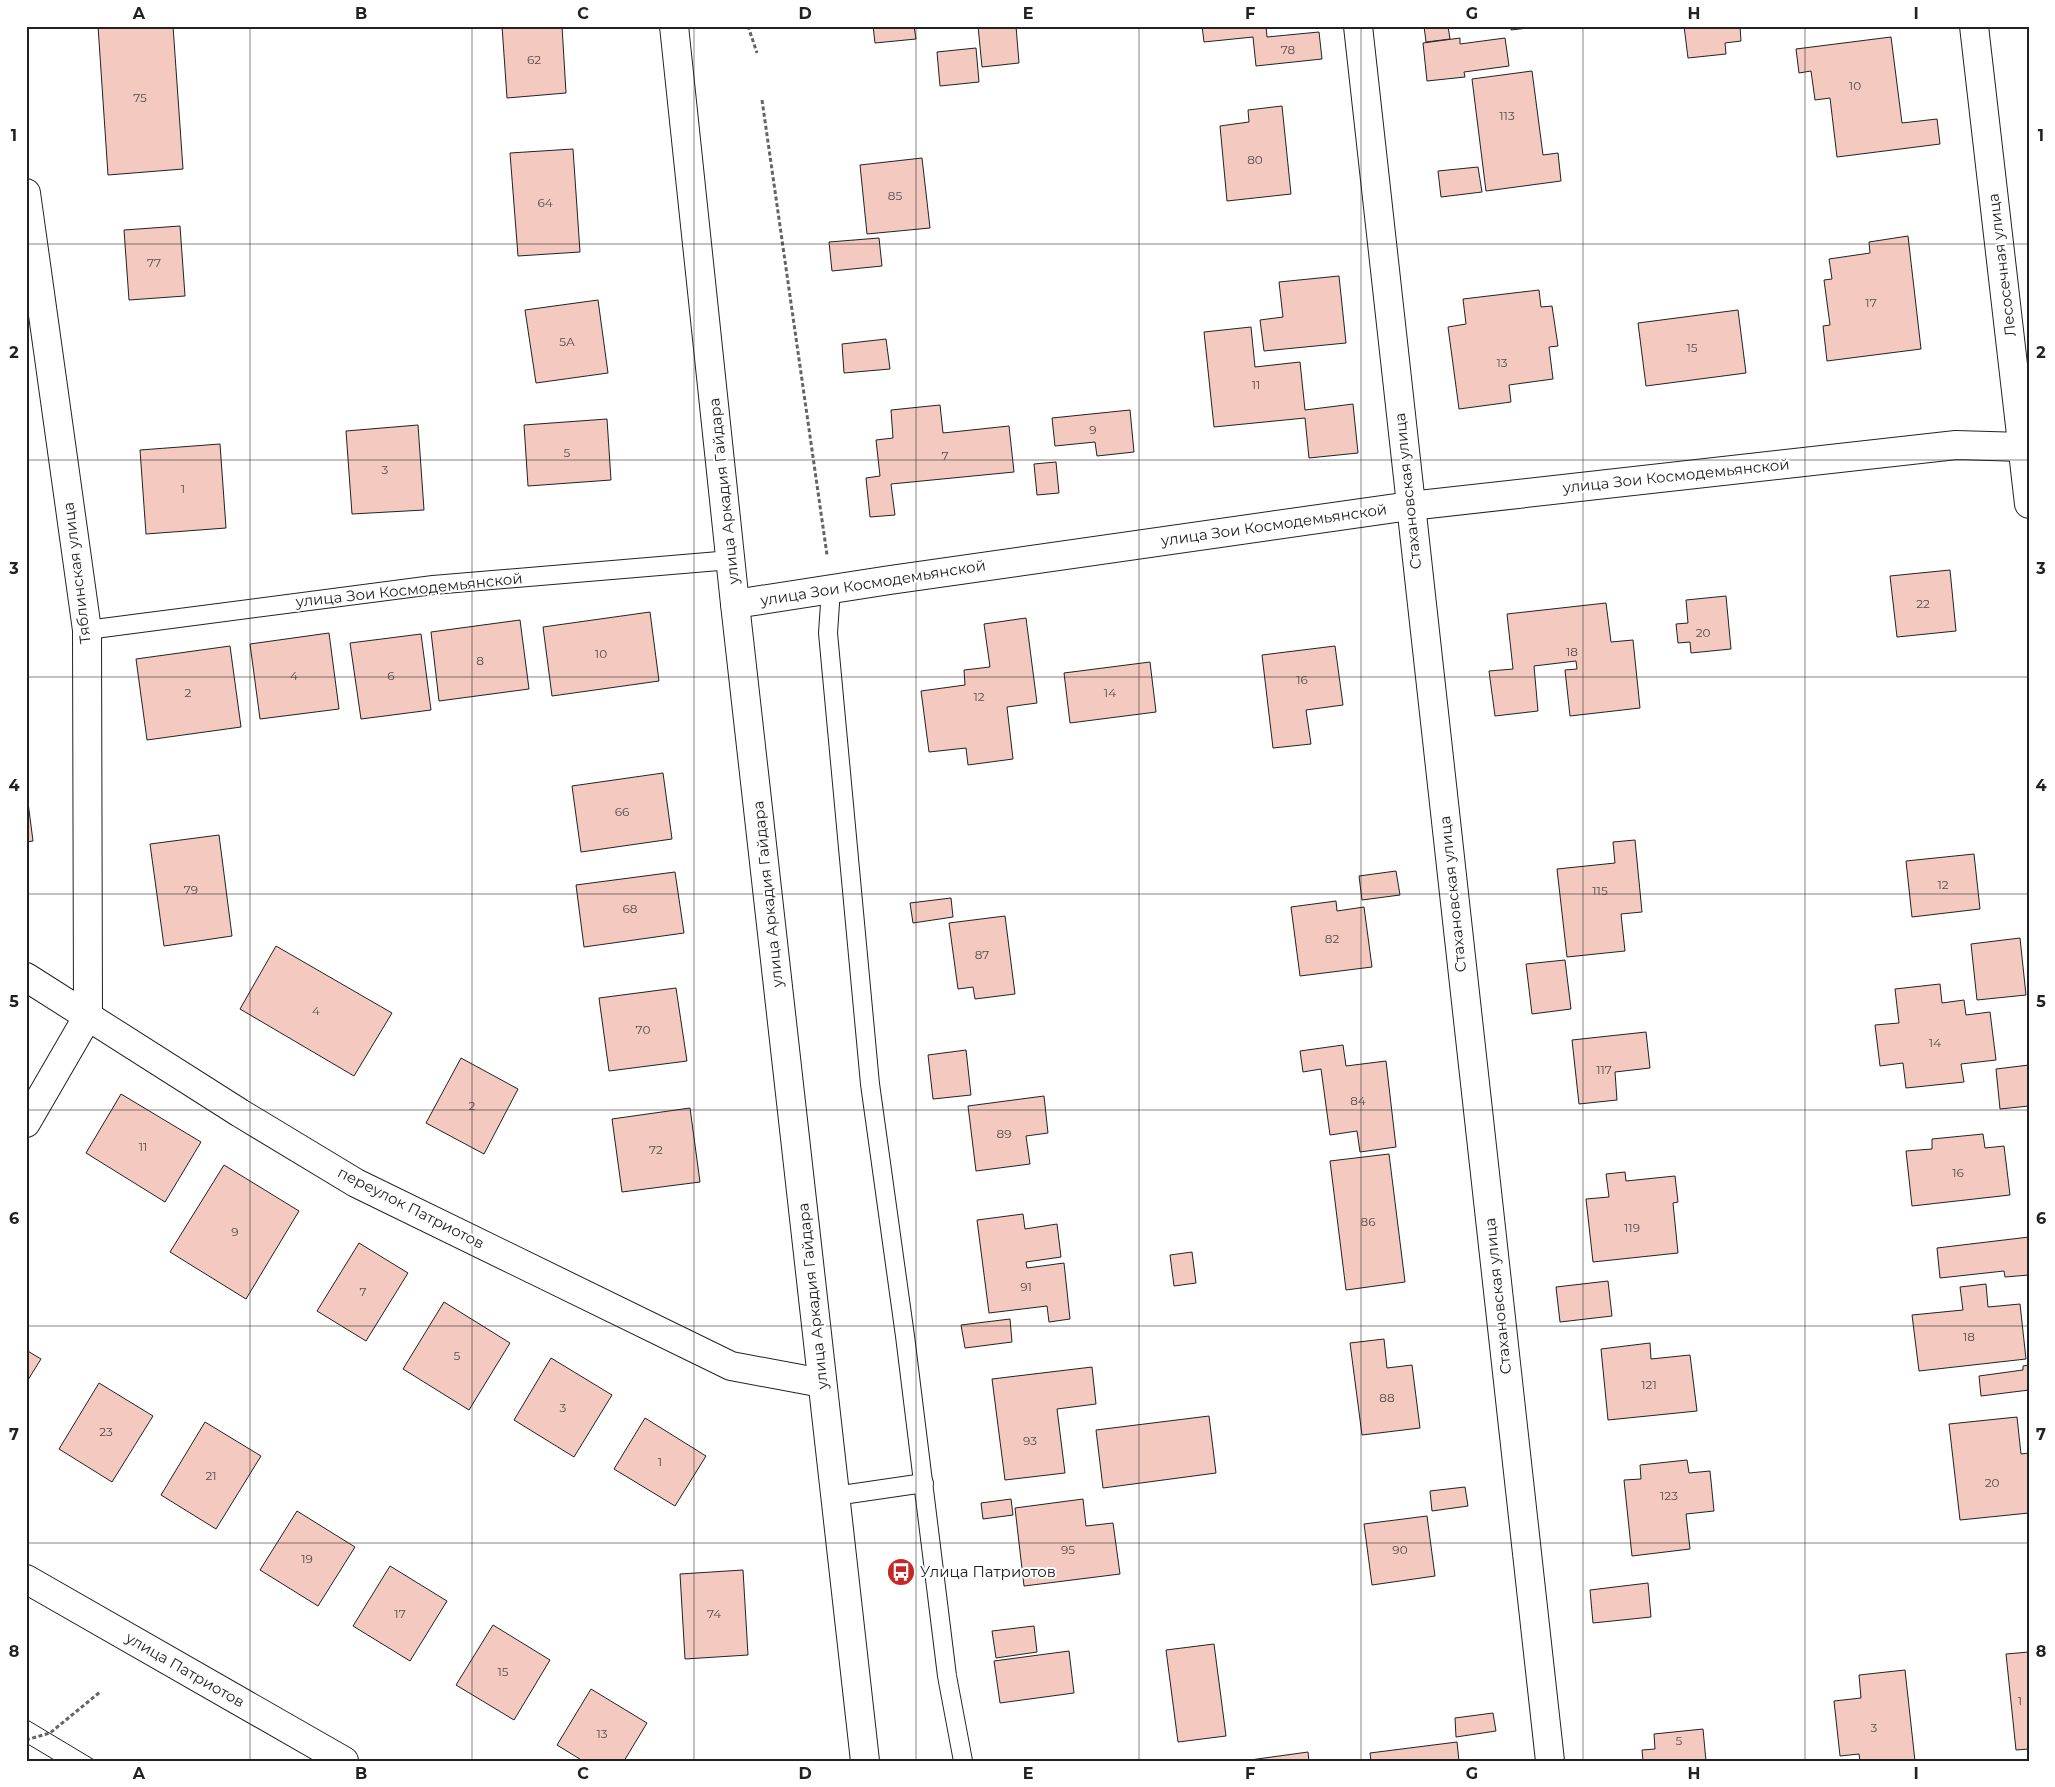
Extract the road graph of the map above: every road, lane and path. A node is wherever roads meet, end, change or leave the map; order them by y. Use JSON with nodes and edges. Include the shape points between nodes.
{"nodes":[{"id":1,"x":674,"y":26,"type":"edge"},
{"id":2,"x":748,"y":26,"type":"edge"},
{"id":3,"x":1358,"y":26,"type":"edge"},
{"id":4,"x":1974,"y":26,"type":"edge"},
{"id":5,"x":757,"y":53,"type":"dead end"},
{"id":6,"x":762,"y":100,"type":"dead end"},
{"id":7,"x":26,"y":192,"type":"edge"},
{"id":8,"x":2026,"y":447,"type":"edge"},
{"id":9,"x":2029,"y":504,"type":"edge"},
{"id":10,"x":1410,"y":506,"type":"junction"},
{"id":11,"x":731,"y":560,"type":"junction"},
{"id":12,"x":831,"y":589,"type":"junction"},
{"id":13,"x":735,"y":604,"type":"junction"},
{"id":14,"x":87,"y":630,"type":"junction"},
{"id":15,"x":26,"y":977,"type":"edge"},
{"id":16,"x":88,"y":1016,"type":"junction"},
{"id":17,"x":26,"y":1123,"type":"edge"},
{"id":18,"x":822,"y":1382,"type":"junction"},
{"id":19,"x":924,"y":1483,"type":"junction"},
{"id":20,"x":835,"y":1496,"type":"junction"},
{"id":21,"x":26,"y":1579,"type":"edge"},
{"id":22,"x":100,"y":1692,"type":"dead end"},
{"id":23,"x":26,"y":1740,"type":"edge"},
{"id":24,"x":344,"y":1761,"type":"edge"},
{"id":25,"x":865,"y":1761,"type":"edge"},
{"id":26,"x":963,"y":1761,"type":"edge"},
{"id":27,"x":1550,"y":1761,"type":"edge"}],
"edges":[{"from":1,"to":11,"type":"street","name":"улица Аркадия Гайдара"},
{"from":2,"to":5,"type":"path"},
{"from":3,"to":10,"type":"street","name":"Стахановская улица"},
{"from":4,"to":8,"type":"street","name":"Лесосечная улица"},
{"from":6,"to":12,"type":"path"},
{"from":7,"to":14,"type":"street","name":"Тяблинская улица"},
{"from":8,"to":9,"type":"street","name":"Лесосечная улица"},
{"from":8,"to":10,"type":"street","name":"улица Зои Космодемьянской","via":[[1956,445]]},
{"from":10,"to":12,"type":"street","name":"улица Зои Космодемьянской"},
{"from":10,"to":27,"type":"street","name":"Стахановская улица"},
{"from":11,"to":13,"type":"street","name":"улица Аркадия Гайдара"},
{"from":11,"to":14,"type":"lane","name":"улица Зои Космодемьянской","via":[[432,585]]},
{"from":12,"to":13,"type":"street","name":"улица Зои Космодемьянской"},
{"from":12,"to":19,"type":"lane","via":[[828,633],[870,1084]]},
{"from":13,"to":18,"type":"street","name":"улица Аркадия Гайдара"},
{"from":14,"to":16,"type":"street","name":"Тяблинская улица"},
{"from":15,"to":16,"type":"street","name":"переулок Патриотов"},
{"from":16,"to":17,"type":"street"},
{"from":16,"to":18,"type":"street","name":"переулок Патриотов","via":[[356,1183],[730,1366]]},
{"from":18,"to":20,"type":"street","name":"улица Аркадия Гайдара"},
{"from":19,"to":20,"type":"lane"},
{"from":19,"to":26,"type":"lane","via":[[947,1676]]},
{"from":20,"to":25,"type":"street","name":"улица Аркадия Гайдара"},
{"from":21,"to":24,"type":"street","name":"улица Патриотов"},
{"from":22,"to":23,"type":"path","via":[[50,1733]]}]}
